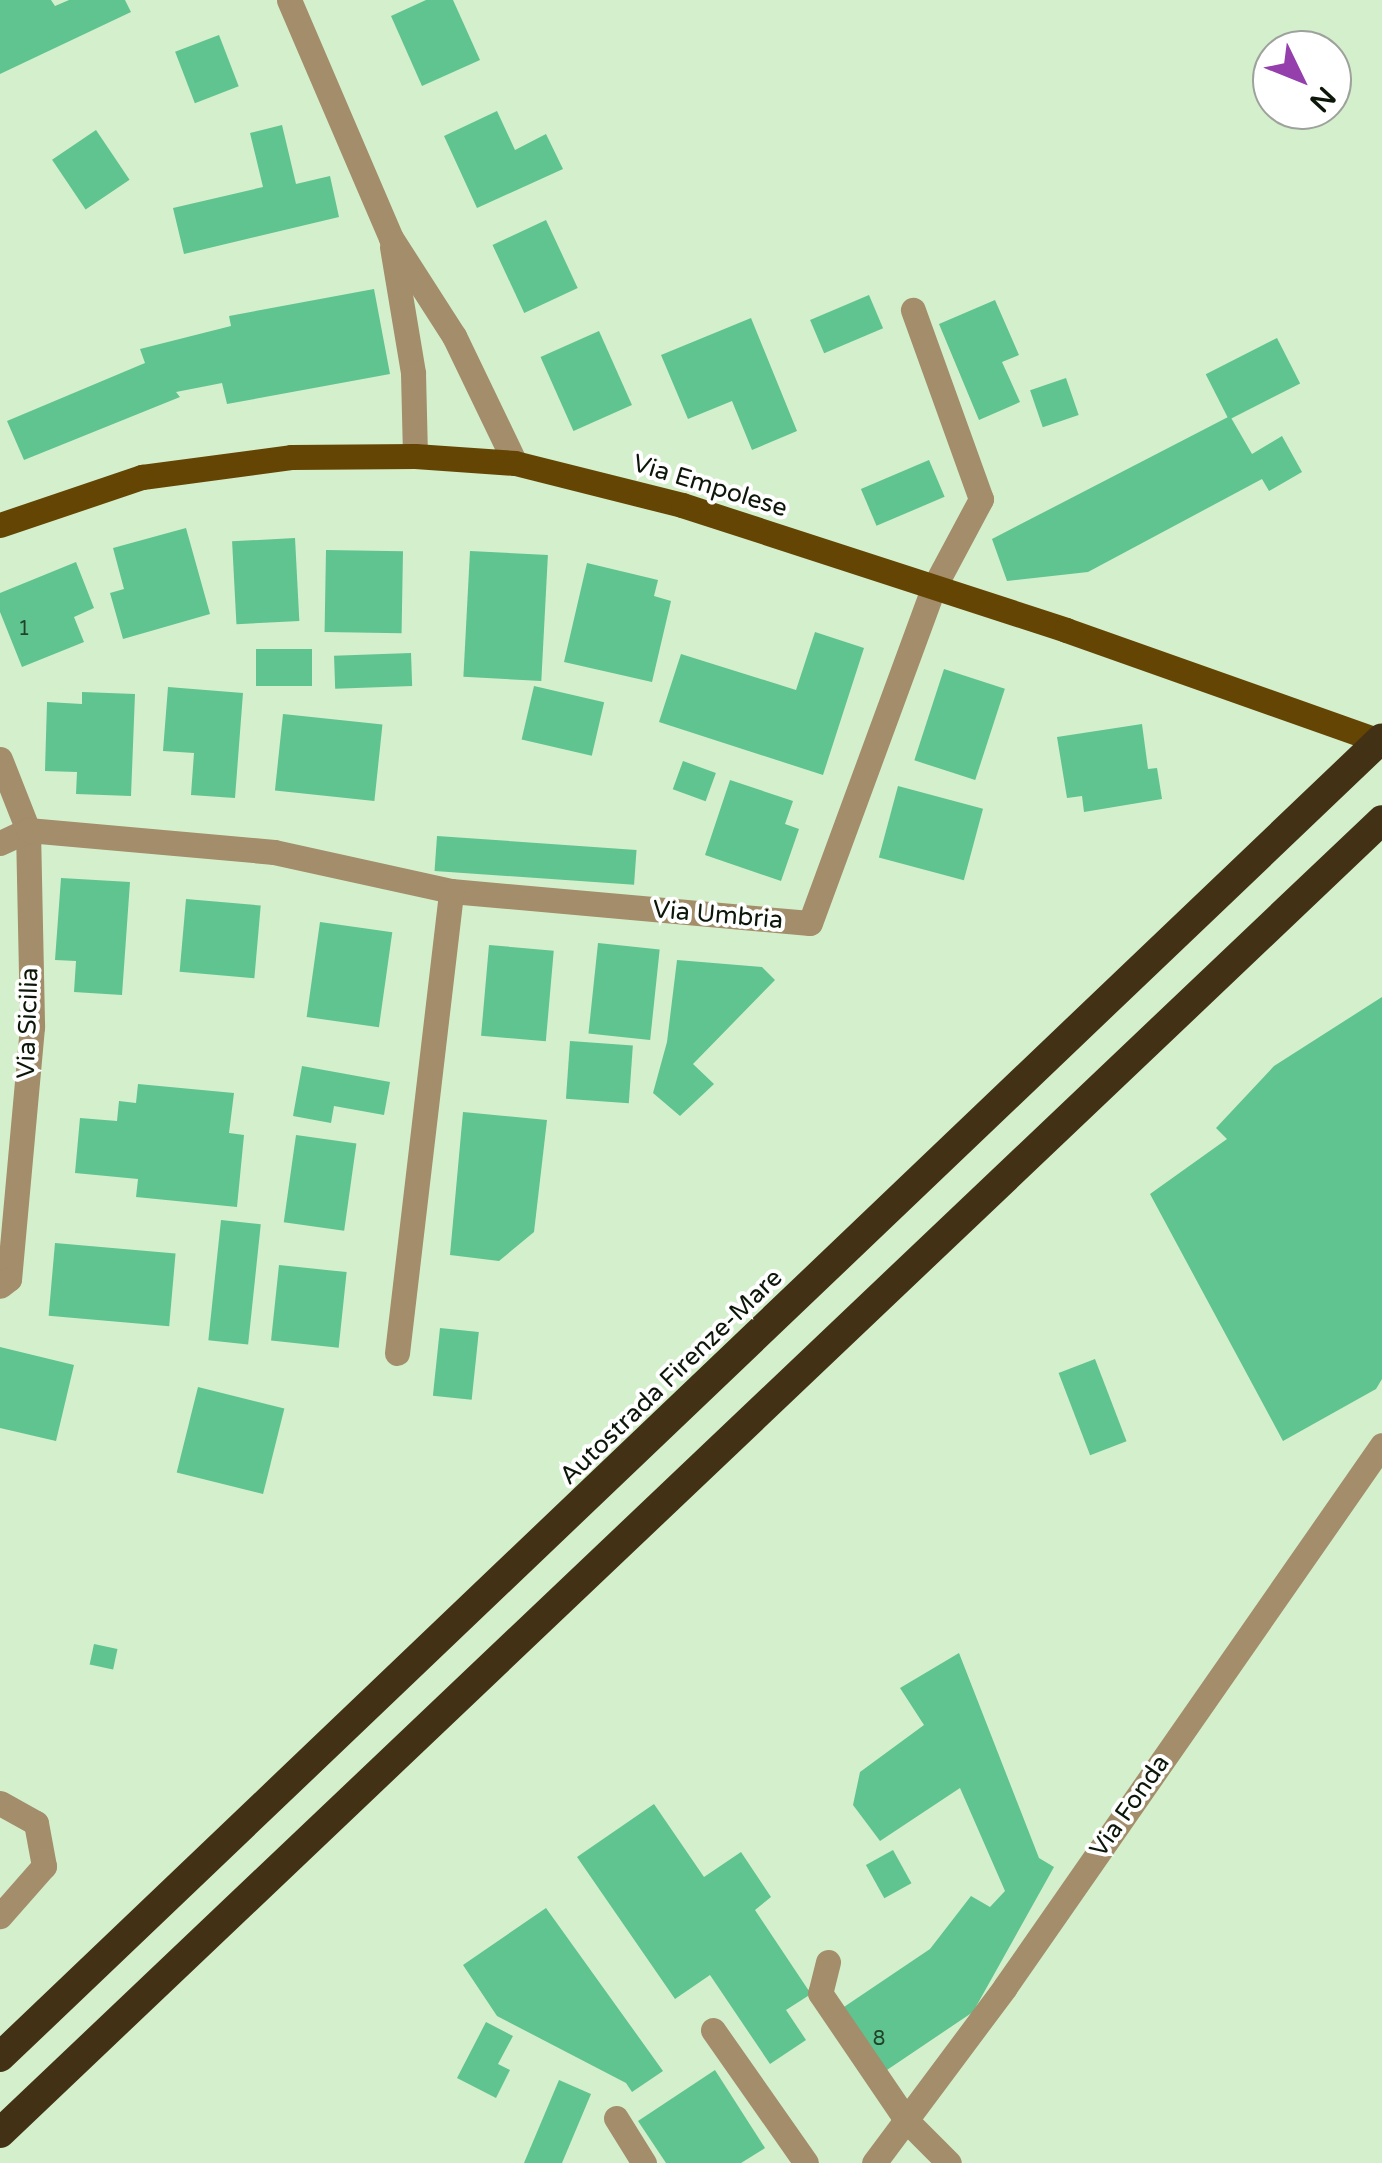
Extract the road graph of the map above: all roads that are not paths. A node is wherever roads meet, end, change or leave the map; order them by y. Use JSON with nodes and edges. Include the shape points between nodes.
{"nodes":[{"id":1,"x":290,"y":0,"type":"edge"},
{"id":2,"x":390,"y":238,"type":"junction"},
{"id":3,"x":914,"y":310,"type":"dead end"},
{"id":4,"x":414,"y":456,"type":"junction"},
{"id":5,"x":516,"y":463,"type":"junction"},
{"id":6,"x":0,"y":526,"type":"edge"},
{"id":7,"x":933,"y":589,"type":"junction"},
{"id":8,"x":1382,"y":740,"type":"edge"},
{"id":9,"x":0,"y":759,"type":"edge"},
{"id":10,"x":1373,"y":828,"type":"edge"},
{"id":11,"x":28,"y":830,"type":"junction"},
{"id":12,"x":0,"y":842,"type":"edge"},
{"id":13,"x":451,"y":891,"type":"junction"},
{"id":14,"x":0,"y":1286,"type":"edge"},
{"id":15,"x":397,"y":1353,"type":"dead end"},
{"id":16,"x":1382,"y":1445,"type":"edge"},
{"id":17,"x":0,"y":1803,"type":"edge"},
{"id":18,"x":0,"y":1916,"type":"edge"},
{"id":19,"x":828,"y":1962,"type":"dead end"},
{"id":20,"x":713,"y":2030,"type":"dead end"},
{"id":21,"x":0,"y":2057,"type":"edge"},
{"id":22,"x":616,"y":2118,"type":"dead end"},
{"id":23,"x":907,"y":2121,"type":"junction"},
{"id":24,"x":0,"y":2133,"type":"edge"},
{"id":25,"x":644,"y":2163,"type":"edge"},
{"id":26,"x":806,"y":2163,"type":"edge"},
{"id":27,"x":874,"y":2163,"type":"edge"},
{"id":28,"x":949,"y":2163,"type":"edge"}],
"edges":[{"from":1,"to":2,"type":"street"},
{"from":2,"to":4,"type":"street","via":[[413,373]]},
{"from":2,"to":5,"type":"street","via":[[454,336]]},
{"from":3,"to":7,"type":"street","via":[[981,499]]},
{"from":4,"to":5,"type":"main road","name":"Via Empolese"},
{"from":4,"to":6,"type":"main road","name":"Via Empolese","via":[[291,456],[142,477]]},
{"from":5,"to":7,"type":"main road","name":"Via Empolese","via":[[682,506]]},
{"from":7,"to":8,"type":"main road","name":"Via Empolese"},
{"from":7,"to":13,"type":"street","name":"Via Umbria","via":[[810,923]]},
{"from":8,"to":21,"type":"highway","name":"Autostrada Firenze-Mare"},
{"from":9,"to":11,"type":"street","name":"Via Sicilia"},
{"from":10,"to":24,"type":"highway"},
{"from":11,"to":12,"type":"street","name":"Via Umbria"},
{"from":11,"to":13,"type":"street","name":"Via Umbria","via":[[274,852]]},
{"from":11,"to":14,"type":"street","name":"Via Sicilia","via":[[32,1027],[9,1280]]},
{"from":13,"to":15,"type":"street"},
{"from":16,"to":23,"type":"street","name":"Via Fonda"},
{"from":17,"to":18,"type":"street","via":[[36,1823],[44,1866]]},
{"from":19,"to":23,"type":"street","via":[[820,1993]]},
{"from":20,"to":26,"type":"street"},
{"from":22,"to":25,"type":"street"},
{"from":23,"to":27,"type":"street","name":"Via Fonda"},
{"from":23,"to":28,"type":"street"}]}
